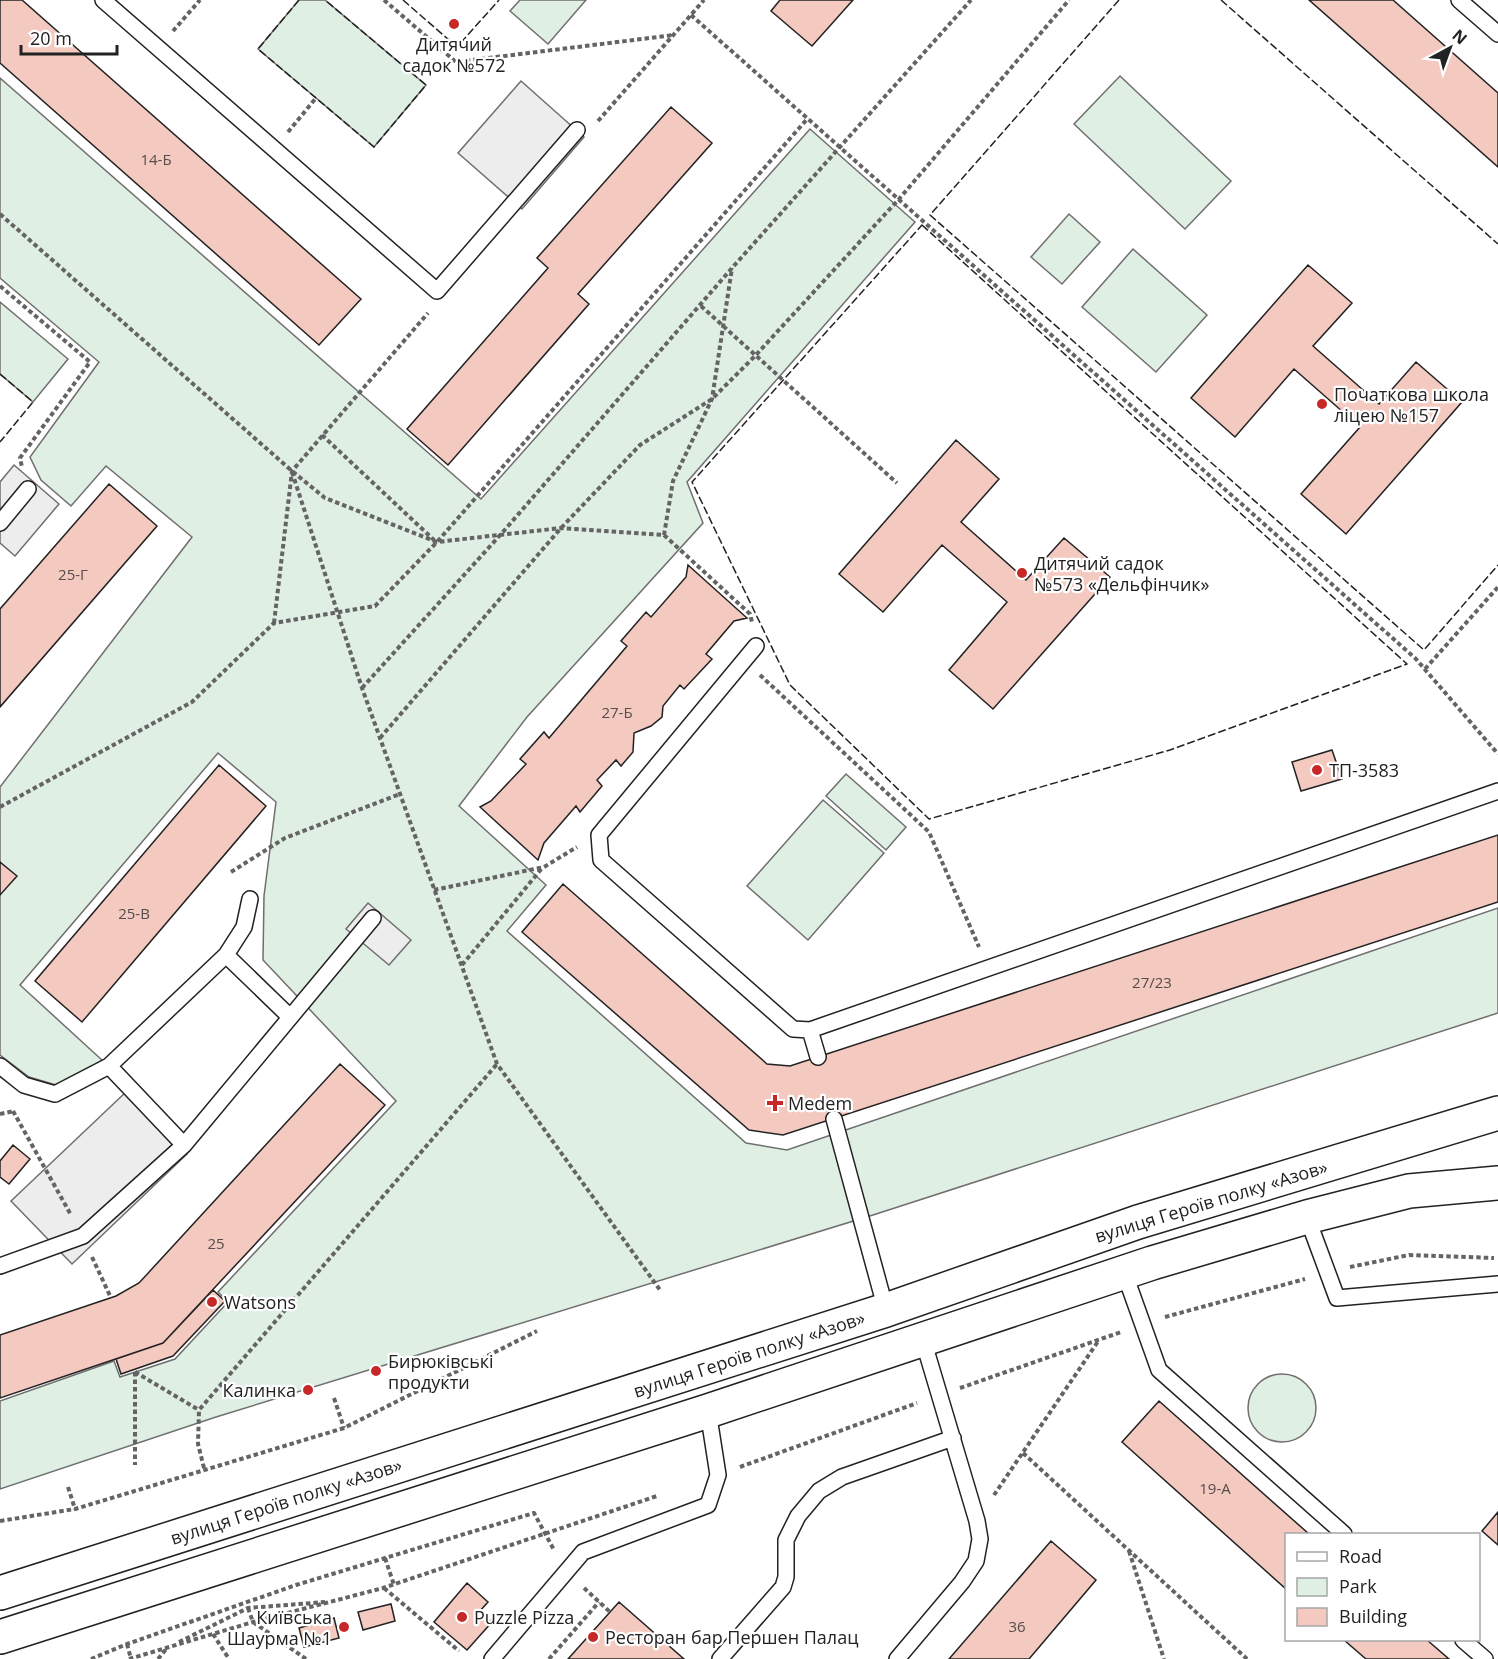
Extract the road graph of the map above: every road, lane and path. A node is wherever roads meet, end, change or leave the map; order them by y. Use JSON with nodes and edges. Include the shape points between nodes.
{"nodes":[{"id":1,"x":103,"y":0,"type":"edge"},
{"id":2,"x":384,"y":0,"type":"edge"},
{"id":3,"x":971,"y":0,"type":"edge"},
{"id":4,"x":1069,"y":0,"type":"edge"},
{"id":5,"x":1459,"y":0,"type":"edge"},
{"id":6,"x":692,"y":15,"type":"dead end"},
{"id":7,"x":1498,"y":34,"type":"edge"},
{"id":8,"x":674,"y":35,"type":"dead end"},
{"id":9,"x":316,"y":98,"type":"dead end"},
{"id":10,"x":808,"y":118,"type":"junction"},
{"id":11,"x":577,"y":130,"type":"dead end"},
{"id":12,"x":274,"y":148,"type":"junction"},
{"id":13,"x":841,"y":148,"type":"junction"},
{"id":14,"x":899,"y":199,"type":"junction"},
{"id":15,"x":0,"y":214,"type":"edge"},
{"id":16,"x":732,"y":268,"type":"junction"},
{"id":17,"x":0,"y":286,"type":"edge"},
{"id":18,"x":435,"y":304,"type":"dead end"},
{"id":19,"x":701,"y":306,"type":"junction"},
{"id":20,"x":722,"y":326,"type":"junction"},
{"id":21,"x":755,"y":356,"type":"junction"},
{"id":22,"x":712,"y":399,"type":"junction"},
{"id":23,"x":322,"y":435,"type":"junction"},
{"id":24,"x":291,"y":471,"type":"junction"},
{"id":25,"x":897,"y":483,"type":"dead end"},
{"id":26,"x":28,"y":489,"type":"joint"},
{"id":27,"x":0,"y":523,"type":"edge"},
{"id":28,"x":561,"y":528,"type":"junction"},
{"id":29,"x":502,"y":533,"type":"junction"},
{"id":30,"x":664,"y":535,"type":"junction"},
{"id":31,"x":437,"y":542,"type":"junction"},
{"id":32,"x":1498,"y":586,"type":"edge"},
{"id":33,"x":337,"y":613,"type":"junction"},
{"id":34,"x":274,"y":623,"type":"junction"},
{"id":35,"x":756,"y":646,"type":"joint"},
{"id":36,"x":744,"y":661,"type":"junction"},
{"id":37,"x":1425,"y":669,"type":"junction"},
{"id":38,"x":362,"y":688,"type":"junction"},
{"id":39,"x":380,"y":738,"type":"junction"},
{"id":40,"x":1498,"y":754,"type":"edge"},
{"id":41,"x":1498,"y":791,"type":"edge"},
{"id":42,"x":400,"y":794,"type":"junction"},
{"id":43,"x":0,"y":807,"type":"edge"},
{"id":44,"x":599,"y":835,"type":"junction"},
{"id":45,"x":544,"y":867,"type":"junction"},
{"id":46,"x":231,"y":872,"type":"dead end"},
{"id":47,"x":434,"y":890,"type":"junction"},
{"id":48,"x":250,"y":899,"type":"dead end"},
{"id":49,"x":373,"y":918,"type":"dead end"},
{"id":50,"x":226,"y":955,"type":"junction"},
{"id":51,"x":462,"y":966,"type":"junction"},
{"id":52,"x":988,"y":968,"type":"junction"},
{"id":53,"x":290,"y":1017,"type":"junction"},
{"id":54,"x":810,"y":1030,"type":"junction"},
{"id":55,"x":818,"y":1057,"type":"dead end"},
{"id":56,"x":497,"y":1064,"type":"junction"},
{"id":57,"x":0,"y":1066,"type":"edge"},
{"id":58,"x":110,"y":1066,"type":"junction"},
{"id":59,"x":13,"y":1111,"type":"dead end"},
{"id":60,"x":1498,"y":1113,"type":"edge"},
{"id":61,"x":834,"y":1119,"type":"dead end"},
{"id":62,"x":184,"y":1145,"type":"junction"},
{"id":63,"x":1498,"y":1183,"type":"edge"},
{"id":64,"x":1307,"y":1217,"type":"junction"},
{"id":65,"x":83,"y":1236,"type":"junction"},
{"id":66,"x":1498,"y":1258,"type":"edge"},
{"id":67,"x":0,"y":1266,"type":"edge"},
{"id":68,"x":1351,"y":1266,"type":"dead end"},
{"id":69,"x":1124,"y":1272,"type":"junction"},
{"id":70,"x":1498,"y":1284,"type":"edge"},
{"id":71,"x":660,"y":1290,"type":"dead end"},
{"id":72,"x":111,"y":1298,"type":"dead end"},
{"id":73,"x":886,"y":1310,"type":"junction"},
{"id":74,"x":537,"y":1331,"type":"dead end"},
{"id":75,"x":923,"y":1340,"type":"junction"},
{"id":76,"x":1099,"y":1340,"type":"dead end"},
{"id":77,"x":334,"y":1398,"type":"dead end"},
{"id":78,"x":199,"y":1410,"type":"junction"},
{"id":79,"x":708,"y":1411,"type":"junction"},
{"id":80,"x":344,"y":1428,"type":"junction"},
{"id":81,"x":953,"y":1438,"type":"junction"},
{"id":82,"x":1023,"y":1453,"type":"junction"},
{"id":83,"x":135,"y":1465,"type":"dead end"},
{"id":84,"x":204,"y":1468,"type":"dead end"},
{"id":85,"x":68,"y":1487,"type":"dead end"},
{"id":86,"x":75,"y":1509,"type":"junction"},
{"id":87,"x":0,"y":1521,"type":"edge"},
{"id":88,"x":977,"y":1521,"type":"junction"},
{"id":89,"x":1343,"y":1533,"type":"edge"},
{"id":90,"x":1129,"y":1551,"type":"junction"},
{"id":91,"x":385,"y":1558,"type":"junction"},
{"id":92,"x":394,"y":1585,"type":"junction"},
{"id":93,"x":383,"y":1588,"type":"junction"},
{"id":94,"x":0,"y":1593,"type":"edge"},
{"id":95,"x":338,"y":1601,"type":"junction"},
{"id":96,"x":248,"y":1608,"type":"junction"},
{"id":97,"x":610,"y":1612,"type":"dead end"},
{"id":98,"x":253,"y":1622,"type":"junction"},
{"id":99,"x":213,"y":1634,"type":"junction"},
{"id":100,"x":0,"y":1637,"type":"edge"},
{"id":101,"x":1464,"y":1641,"type":"edge"},
{"id":102,"x":126,"y":1644,"type":"junction"},
{"id":103,"x":167,"y":1648,"type":"junction"},
{"id":104,"x":459,"y":1651,"type":"dead end"},
{"id":105,"x":91,"y":1659,"type":"edge"},
{"id":106,"x":130,"y":1659,"type":"edge"},
{"id":107,"x":158,"y":1659,"type":"edge"},
{"id":108,"x":229,"y":1659,"type":"edge"},
{"id":109,"x":306,"y":1659,"type":"edge"},
{"id":110,"x":492,"y":1659,"type":"edge"},
{"id":111,"x":549,"y":1659,"type":"edge"},
{"id":112,"x":720,"y":1659,"type":"edge"},
{"id":113,"x":897,"y":1659,"type":"edge"},
{"id":114,"x":1164,"y":1659,"type":"edge"},
{"id":115,"x":1247,"y":1659,"type":"edge"},
{"id":116,"x":1485,"y":1659,"type":"edge"}],
"edges":[{"from":1,"to":12,"type":"lane"},
{"from":2,"to":8,"type":"path","via":[[456,62]]},
{"from":3,"to":13,"type":"path"},
{"from":4,"to":14,"type":"path"},
{"from":5,"to":7,"type":"lane"},
{"from":6,"to":10,"type":"path"},
{"from":9,"to":12,"type":"path"},
{"from":10,"to":13,"type":"path"},
{"from":10,"to":31,"type":"path"},
{"from":11,"to":12,"type":"lane","via":[[437,291]]},
{"from":13,"to":14,"type":"path"},
{"from":13,"to":16,"type":"path"},
{"from":14,"to":21,"type":"path"},
{"from":14,"to":37,"type":"path"},
{"from":15,"to":24,"type":"path"},
{"from":16,"to":19,"type":"path"},
{"from":16,"to":20,"type":"path"},
{"from":17,"to":26,"type":"path","via":[[90,362],[20,458]]},
{"from":18,"to":23,"type":"path"},
{"from":19,"to":20,"type":"path"},
{"from":19,"to":29,"type":"path"},
{"from":20,"to":21,"type":"path"},
{"from":20,"to":22,"type":"path"},
{"from":21,"to":22,"type":"path"},
{"from":21,"to":25,"type":"path"},
{"from":22,"to":28,"type":"path","via":[[640,445]]},
{"from":22,"to":30,"type":"path","via":[[673,481]]},
{"from":23,"to":24,"type":"path"},
{"from":23,"to":31,"type":"path"},
{"from":24,"to":31,"type":"path","via":[[325,498]]},
{"from":24,"to":33,"type":"path"},
{"from":24,"to":34,"type":"path"},
{"from":26,"to":27,"type":"lane"},
{"from":28,"to":29,"type":"path"},
{"from":28,"to":30,"type":"path"},
{"from":28,"to":39,"type":"path"},
{"from":29,"to":31,"type":"path"},
{"from":29,"to":38,"type":"path"},
{"from":30,"to":35,"type":"path","via":[[750,614]]},
{"from":31,"to":33,"type":"path","via":[[375,606]]},
{"from":32,"to":37,"type":"path"},
{"from":33,"to":34,"type":"path"},
{"from":33,"to":38,"type":"path"},
{"from":34,"to":43,"type":"path","via":[[192,702]]},
{"from":35,"to":36,"type":"lane"},
{"from":36,"to":44,"type":"lane"},
{"from":36,"to":52,"type":"path","via":[[929,832]]},
{"from":37,"to":40,"type":"path"},
{"from":38,"to":39,"type":"path"},
{"from":39,"to":42,"type":"path"},
{"from":41,"to":52,"type":"lane"},
{"from":42,"to":46,"type":"path","via":[[285,838]]},
{"from":42,"to":47,"type":"path"},
{"from":44,"to":45,"type":"path"},
{"from":44,"to":54,"type":"lane","via":[[601,860],[793,1029]]},
{"from":45,"to":47,"type":"path"},
{"from":45,"to":51,"type":"path"},
{"from":47,"to":51,"type":"path"},
{"from":48,"to":50,"type":"lane","via":[[244,927]]},
{"from":49,"to":53,"type":"lane"},
{"from":50,"to":53,"type":"lane"},
{"from":50,"to":58,"type":"lane"},
{"from":51,"to":56,"type":"path"},
{"from":52,"to":54,"type":"lane"},
{"from":53,"to":62,"type":"lane"},
{"from":54,"to":55,"type":"lane"},
{"from":56,"to":71,"type":"path"},
{"from":56,"to":78,"type":"path"},
{"from":57,"to":58,"type":"lane","via":[[24,1085],[55,1094]]},
{"from":58,"to":62,"type":"lane"},
{"from":59,"to":65,"type":"path"},
{"from":60,"to":73,"type":"main road","name":"вулиця Героїв полку «Азов»","via":[[1138,1222]]},
{"from":61,"to":73,"type":"lane"},
{"from":62,"to":65,"type":"lane"},
{"from":63,"to":64,"type":"main road","via":[[1409,1191]]},
{"from":64,"to":69,"type":"main road"},
{"from":64,"to":70,"type":"lane","via":[[1337,1298]]},
{"from":65,"to":67,"type":"lane"},
{"from":65,"to":72,"type":"path"},
{"from":66,"to":68,"type":"path","via":[[1409,1255]]},
{"from":69,"to":75,"type":"main road"},
{"from":69,"to":89,"type":"lane","via":[[1159,1370]]},
{"from":73,"to":94,"type":"main road","name":"вулиця Героїв полку «Азов»"},
{"from":74,"to":80,"type":"path"},
{"from":75,"to":79,"type":"main road"},
{"from":75,"to":81,"type":"lane"},
{"from":76,"to":82,"type":"path"},
{"from":77,"to":80,"type":"path"},
{"from":78,"to":83,"type":"path","via":[[135,1372]]},
{"from":78,"to":84,"type":"path","via":[[198,1444]]},
{"from":79,"to":100,"type":"main road"},
{"from":79,"to":110,"type":"lane","via":[[718,1475],[708,1505],[583,1552]]},
{"from":80,"to":86,"type":"path"},
{"from":81,"to":88,"type":"lane"},
{"from":81,"to":112,"type":"lane","via":[[842,1477],[819,1491],[798,1516],[786,1540],[783,1587]]},
{"from":82,"to":88,"type":"path"},
{"from":82,"to":90,"type":"path"},
{"from":85,"to":86,"type":"path"},
{"from":86,"to":87,"type":"path"},
{"from":88,"to":113,"type":"lane","via":[[980,1539],[976,1561]]},
{"from":90,"to":114,"type":"path"},
{"from":90,"to":115,"type":"path"},
{"from":91,"to":92,"type":"path"},
{"from":91,"to":92,"type":"path","via":[[534,1513],[546,1534]]},
{"from":91,"to":102,"type":"path"},
{"from":92,"to":93,"type":"path"},
{"from":93,"to":95,"type":"path"},
{"from":93,"to":104,"type":"path"},
{"from":95,"to":96,"type":"path"},
{"from":95,"to":98,"type":"path"},
{"from":96,"to":98,"type":"path"},
{"from":96,"to":103,"type":"path"},
{"from":97,"to":111,"type":"path","via":[[599,1602]]},
{"from":98,"to":99,"type":"path"},
{"from":98,"to":109,"type":"path"},
{"from":99,"to":103,"type":"path"},
{"from":99,"to":108,"type":"path"},
{"from":101,"to":116,"type":"lane"},
{"from":102,"to":105,"type":"path"},
{"from":102,"to":106,"type":"path"},
{"from":103,"to":106,"type":"path"},
{"from":103,"to":107,"type":"path"}]}
